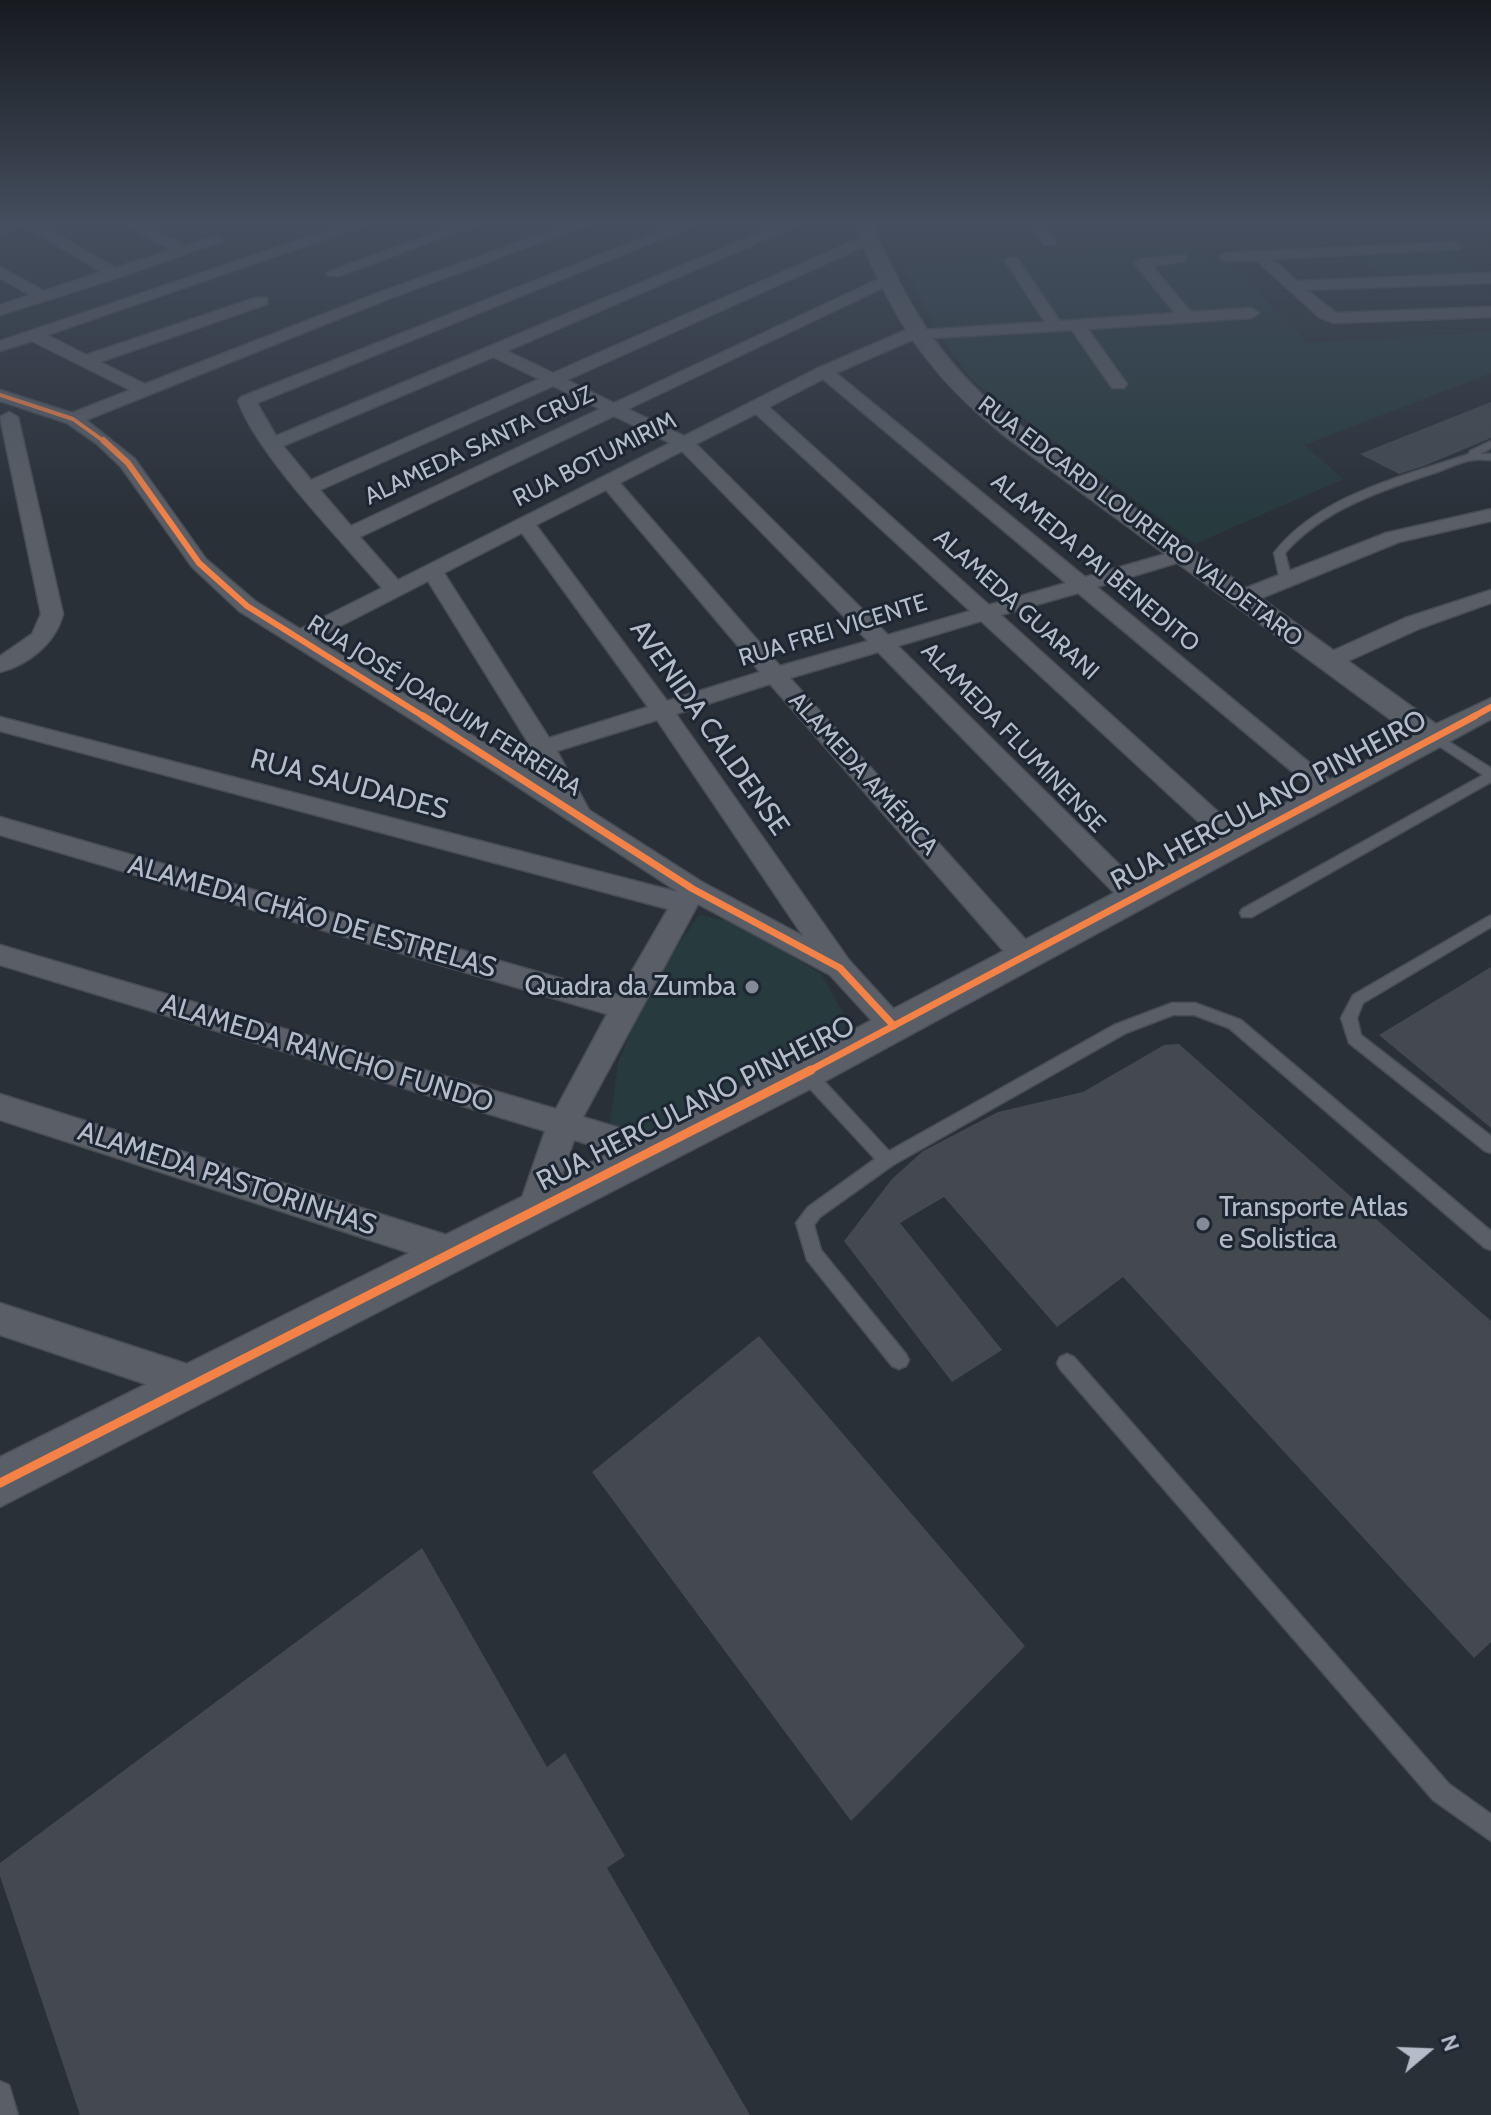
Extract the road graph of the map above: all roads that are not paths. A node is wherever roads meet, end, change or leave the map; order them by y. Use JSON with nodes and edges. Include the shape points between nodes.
{"nodes":[{"id":1,"x":65,"y":325,"type":"edge"},
{"id":2,"x":212,"y":325,"type":"edge"},
{"id":3,"x":316,"y":325,"type":"edge"},
{"id":4,"x":437,"y":325,"type":"edge"},
{"id":5,"x":541,"y":325,"type":"edge"},
{"id":6,"x":557,"y":325,"type":"edge"},
{"id":7,"x":668,"y":325,"type":"edge"},
{"id":8,"x":793,"y":325,"type":"edge"},
{"id":9,"x":914,"y":325,"type":"edge"},
{"id":10,"x":1077,"y":325,"type":"junction"},
{"id":11,"x":1081,"y":325,"type":"edge"},
{"id":12,"x":313,"y":326,"type":"joint"},
{"id":13,"x":1056,"y":326,"type":"joint"},
{"id":14,"x":549,"y":328,"type":"junction"},
{"id":15,"x":918,"y":333,"type":"junction"},
{"id":16,"x":34,"y":335,"type":"junction"},
{"id":17,"x":0,"y":346,"type":"edge"},
{"id":18,"x":369,"y":351,"type":"junction"},
{"id":19,"x":494,"y":351,"type":"junction"},
{"id":20,"x":88,"y":360,"type":"junction"},
{"id":21,"x":824,"y":372,"type":"junction"},
{"id":22,"x":424,"y":380,"type":"junction"},
{"id":23,"x":549,"y":380,"type":"junction"},
{"id":24,"x":1118,"y":384,"type":"dead end"},
{"id":25,"x":143,"y":390,"type":"junction"},
{"id":26,"x":0,"y":395,"type":"edge"},
{"id":27,"x":759,"y":407,"type":"junction"},
{"id":28,"x":43,"y":409,"type":"junction"},
{"id":29,"x":613,"y":409,"type":"junction"},
{"id":30,"x":4,"y":418,"type":"edge"},
{"id":31,"x":73,"y":419,"type":"junction"},
{"id":32,"x":684,"y":443,"type":"junction"},
{"id":33,"x":272,"y":444,"type":"junction"},
{"id":34,"x":1491,"y":444,"type":"edge"},
{"id":35,"x":1474,"y":456,"type":"junction"},
{"id":36,"x":1491,"y":457,"type":"edge"},
{"id":37,"x":609,"y":482,"type":"junction"},
{"id":38,"x":309,"y":488,"type":"junction"},
{"id":39,"x":1491,"y":515,"type":"edge"},
{"id":40,"x":526,"y":525,"type":"junction"},
{"id":41,"x":348,"y":535,"type":"junction"},
{"id":42,"x":1183,"y":555,"type":"junction"},
{"id":43,"x":432,"y":571,"type":"junction"},
{"id":44,"x":1286,"y":580,"type":"junction"},
{"id":45,"x":1080,"y":584,"type":"junction"},
{"id":46,"x":395,"y":589,"type":"junction"},
{"id":47,"x":1491,"y":596,"type":"edge"},
{"id":48,"x":1241,"y":598,"type":"junction"},
{"id":49,"x":986,"y":612,"type":"junction"},
{"id":50,"x":299,"y":638,"type":"junction"},
{"id":51,"x":885,"y":643,"type":"junction"},
{"id":52,"x":1327,"y":662,"type":"junction"},
{"id":53,"x":0,"y":665,"type":"edge"},
{"id":54,"x":775,"y":675,"type":"junction"},
{"id":55,"x":1491,"y":707,"type":"edge"},
{"id":56,"x":662,"y":710,"type":"junction"},
{"id":57,"x":0,"y":724,"type":"edge"},
{"id":58,"x":1435,"y":737,"type":"junction"},
{"id":59,"x":542,"y":746,"type":"junction"},
{"id":60,"x":498,"y":762,"type":"junction"},
{"id":61,"x":1491,"y":775,"type":"edge"},
{"id":62,"x":1334,"y":793,"type":"junction"},
{"id":63,"x":580,"y":815,"type":"junction"},
{"id":64,"x":0,"y":826,"type":"edge"},
{"id":65,"x":1238,"y":844,"type":"junction"},
{"id":66,"x":688,"y":896,"type":"junction"},
{"id":67,"x":1136,"y":898,"type":"junction"},
{"id":68,"x":1247,"y":913,"type":"dead end"},
{"id":69,"x":1491,"y":920,"type":"edge"},
{"id":70,"x":0,"y":955,"type":"edge"},
{"id":71,"x":1024,"y":956,"type":"junction"},
{"id":72,"x":840,"y":968,"type":"junction"},
{"id":73,"x":625,"y":1008,"type":"junction"},
{"id":74,"x":894,"y":1026,"type":"junction"},
{"id":75,"x":806,"y":1073,"type":"junction"},
{"id":76,"x":0,"y":1107,"type":"edge"},
{"id":77,"x":563,"y":1125,"type":"junction"},
{"id":78,"x":1491,"y":1146,"type":"edge"},
{"id":79,"x":655,"y":1151,"type":"junction"},
{"id":80,"x":887,"y":1160,"type":"junction"},
{"id":81,"x":533,"y":1212,"type":"junction"},
{"id":82,"x":1491,"y":1242,"type":"edge"},
{"id":83,"x":453,"y":1252,"type":"junction"},
{"id":84,"x":0,"y":1319,"type":"edge"},
{"id":85,"x":899,"y":1360,"type":"dead end"},
{"id":86,"x":1067,"y":1363,"type":"dead end"},
{"id":87,"x":193,"y":1383,"type":"junction"},
{"id":88,"x":0,"y":1483,"type":"edge"},
{"id":89,"x":1491,"y":1829,"type":"edge"},
{"id":90,"x":0,"y":2094,"type":"edge"},
{"id":91,"x":5,"y":2115,"type":"edge"}],
"edges":[{"from":1,"to":16,"type":"street"},
{"from":2,"to":20,"type":"street"},
{"from":3,"to":12,"type":"street"},
{"from":4,"to":18,"type":"street"},
{"from":5,"to":14,"type":"street"},
{"from":6,"to":14,"type":"street"},
{"from":7,"to":23,"type":"street"},
{"from":8,"to":29,"type":"street","name":"ALAMEDA SANTA CRUZ"},
{"from":9,"to":15,"type":"street","name":"RUA EDCARD LOUREIRO VALDETARO"},
{"from":10,"to":11,"type":"street"},
{"from":10,"to":13,"type":"street"},
{"from":10,"to":24,"type":"street"},
{"from":12,"to":25,"type":"street"},
{"from":13,"to":15,"type":"street"},
{"from":14,"to":19,"type":"street"},
{"from":15,"to":21,"type":"street","name":"RUA BOTUMIRIM"},
{"from":15,"to":42,"type":"street","name":"RUA EDCARD LOUREIRO VALDETARO","via":[[939,364],[986,408]]},
{"from":16,"to":17,"type":"street"},
{"from":16,"to":20,"type":"street"},
{"from":18,"to":22,"type":"street"},
{"from":18,"to":33,"type":"street","via":[[246,403]]},
{"from":19,"to":22,"type":"street"},
{"from":19,"to":23,"type":"street","name":"ALAMEDA FLUMINENSE"},
{"from":20,"to":25,"type":"street"},
{"from":21,"to":27,"type":"street","name":"RUA BOTUMIRIM"},
{"from":21,"to":45,"type":"street","name":"ALAMEDA PAI BENEDITO"},
{"from":22,"to":33,"type":"street"},
{"from":23,"to":29,"type":"street","name":"ALAMEDA FLUMINENSE"},
{"from":23,"to":38,"type":"street"},
{"from":25,"to":31,"type":"street"},
{"from":26,"to":28,"type":"street","name":"RUA JOSÉ JOAQUIM FERREIRA"},
{"from":27,"to":32,"type":"street","name":"RUA BOTUMIRIM"},
{"from":27,"to":49,"type":"street","name":"ALAMEDA GUARANI"},
{"from":28,"to":30,"type":"street"},
{"from":28,"to":31,"type":"street","name":"RUA JOSÉ JOAQUIM FERREIRA"},
{"from":29,"to":32,"type":"street","name":"ALAMEDA FLUMINENSE"},
{"from":29,"to":41,"type":"street","name":"ALAMEDA SANTA CRUZ"},
{"from":30,"to":53,"type":"street","via":[[52,614],[36,643]]},
{"from":31,"to":50,"type":"street","name":"RUA JOSÉ JOAQUIM FERREIRA","via":[[128,463],[199,563],[224,588]]},
{"from":32,"to":37,"type":"street","name":"RUA BOTUMIRIM"},
{"from":32,"to":51,"type":"street","name":"ALAMEDA FLUMINENSE"},
{"from":33,"to":38,"type":"street"},
{"from":34,"to":35,"type":"lane"},
{"from":35,"to":36,"type":"lane"},
{"from":35,"to":44,"type":"lane","via":[[1361,497],[1296,532],[1279,553]]},
{"from":37,"to":40,"type":"street","name":"RUA BOTUMIRIM"},
{"from":37,"to":54,"type":"street","name":"ALAMEDA AMÉRICA"},
{"from":38,"to":41,"type":"street"},
{"from":39,"to":44,"type":"street","via":[[1393,537]]},
{"from":40,"to":43,"type":"street","name":"RUA BOTUMIRIM"},
{"from":40,"to":56,"type":"street","name":"AVENIDA CALDENSE"},
{"from":41,"to":46,"type":"street"},
{"from":42,"to":45,"type":"street","name":"RUA FREI VICENTE"},
{"from":42,"to":48,"type":"street","name":"RUA EDCARD LOUREIRO VALDETARO"},
{"from":43,"to":46,"type":"street","name":"RUA BOTUMIRIM"},
{"from":43,"to":59,"type":"street"},
{"from":44,"to":48,"type":"street"},
{"from":45,"to":49,"type":"street","name":"RUA FREI VICENTE"},
{"from":45,"to":62,"type":"street","name":"ALAMEDA PAI BENEDITO"},
{"from":46,"to":50,"type":"street","name":"RUA BOTUMIRIM"},
{"from":47,"to":52,"type":"street","via":[[1413,623]]},
{"from":48,"to":52,"type":"street","name":"RUA EDCARD LOUREIRO VALDETARO"},
{"from":49,"to":51,"type":"street","name":"RUA FREI VICENTE"},
{"from":49,"to":65,"type":"street","name":"ALAMEDA GUARANI"},
{"from":50,"to":60,"type":"street","name":"RUA JOSÉ JOAQUIM FERREIRA"},
{"from":51,"to":54,"type":"street","name":"RUA FREI VICENTE"},
{"from":51,"to":67,"type":"street","name":"ALAMEDA FLUMINENSE"},
{"from":52,"to":58,"type":"street","name":"RUA EDCARD LOUREIRO VALDETARO"},
{"from":54,"to":56,"type":"street","name":"RUA FREI VICENTE"},
{"from":54,"to":71,"type":"street","name":"ALAMEDA AMÉRICA"},
{"from":55,"to":58,"type":"street","name":"RUA HERCULANO PINHEIRO"},
{"from":56,"to":59,"type":"street","name":"RUA FREI VICENTE"},
{"from":56,"to":72,"type":"street","name":"AVENIDA CALDENSE"},
{"from":57,"to":66,"type":"street","name":"RUA SAUDADES"},
{"from":58,"to":61,"type":"lane"},
{"from":58,"to":62,"type":"street","name":"RUA HERCULANO PINHEIRO"},
{"from":59,"to":60,"type":"street","name":"RUA FREI VICENTE"},
{"from":59,"to":63,"type":"street"},
{"from":60,"to":63,"type":"street","name":"RUA JOSÉ JOAQUIM FERREIRA"},
{"from":61,"to":68,"type":"lane"},
{"from":62,"to":65,"type":"street","name":"RUA HERCULANO PINHEIRO"},
{"from":63,"to":66,"type":"street","name":"RUA JOSÉ JOAQUIM FERREIRA"},
{"from":64,"to":73,"type":"street","name":"ALAMEDA CHÃO DE ESTRELAS"},
{"from":65,"to":67,"type":"street","name":"RUA HERCULANO PINHEIRO"},
{"from":66,"to":72,"type":"street","name":"RUA JOSÉ JOAQUIM FERREIRA"},
{"from":66,"to":73,"type":"street"},
{"from":67,"to":71,"type":"street","name":"RUA HERCULANO PINHEIRO"},
{"from":69,"to":78,"type":"lane","via":[[1358,999],[1348,1011],[1355,1039]]},
{"from":70,"to":77,"type":"street","name":"ALAMEDA RANCHO FUNDO"},
{"from":71,"to":74,"type":"street","name":"RUA HERCULANO PINHEIRO"},
{"from":72,"to":74,"type":"street","name":"RUA JOSÉ JOAQUIM FERREIRA"},
{"from":73,"to":77,"type":"street"},
{"from":74,"to":75,"type":"street","name":"RUA HERCULANO PINHEIRO"},
{"from":75,"to":79,"type":"street","name":"RUA HERCULANO PINHEIRO"},
{"from":75,"to":80,"type":"lane"},
{"from":76,"to":83,"type":"street","name":"ALAMEDA PASTORINHAS"},
{"from":77,"to":79,"type":"street","name":"ALAMEDA RANCHO FUNDO"},
{"from":77,"to":81,"type":"street"},
{"from":79,"to":81,"type":"street","name":"RUA HERCULANO PINHEIRO"},
{"from":80,"to":82,"type":"lane","via":[[1120,1029],[1172,1009],[1195,1009],[1235,1024]]},
{"from":80,"to":85,"type":"lane","via":[[805,1223],[813,1254]]},
{"from":81,"to":83,"type":"street","name":"RUA HERCULANO PINHEIRO"},
{"from":83,"to":87,"type":"street","name":"RUA HERCULANO PINHEIRO"},
{"from":84,"to":87,"type":"street"},
{"from":86,"to":89,"type":"lane","via":[[1441,1792]]},
{"from":87,"to":88,"type":"street","name":"RUA HERCULANO PINHEIRO"},
{"from":90,"to":91,"type":"lane"}]}
